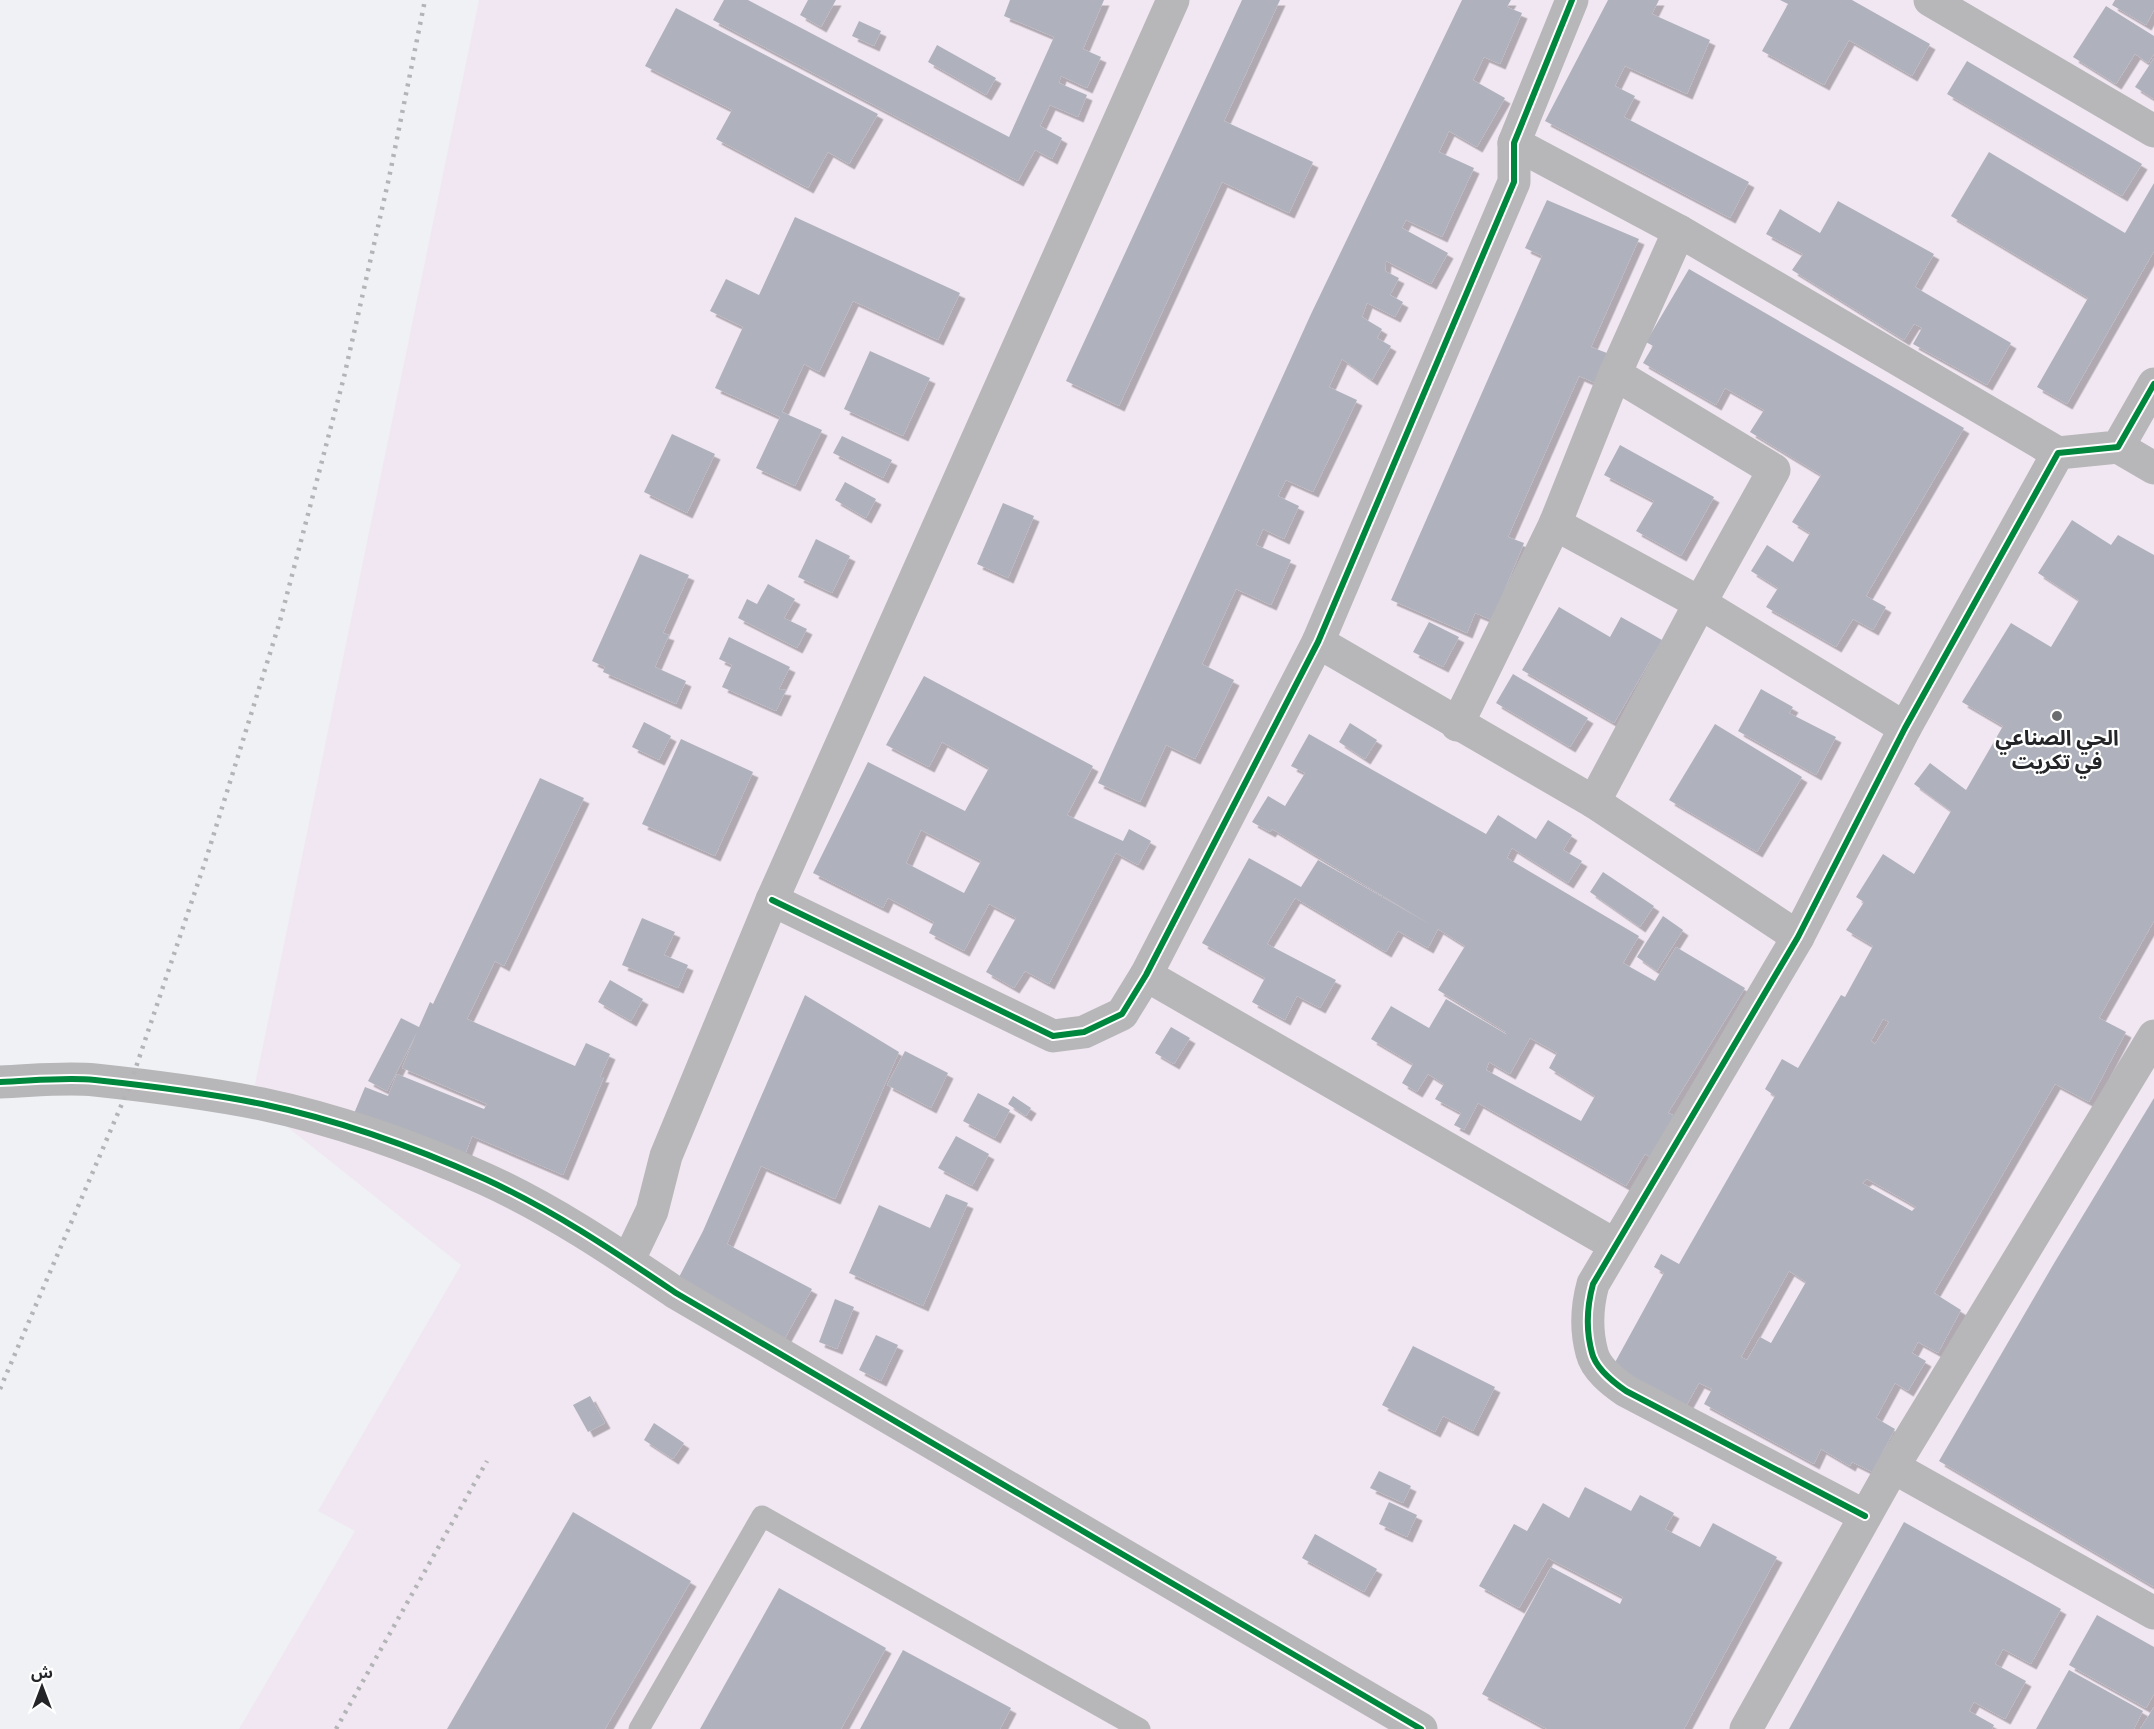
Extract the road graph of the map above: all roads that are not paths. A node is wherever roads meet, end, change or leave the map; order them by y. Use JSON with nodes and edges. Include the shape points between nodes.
{"nodes":[{"id":1,"x":1173,"y":0,"type":"edge"},
{"id":2,"x":1572,"y":0,"type":"edge"},
{"id":3,"x":1930,"y":0,"type":"edge"},
{"id":4,"x":2154,"y":131,"type":"edge"},
{"id":5,"x":1514,"y":143,"type":"junction"},
{"id":6,"x":1679,"y":231,"type":"junction"},
{"id":7,"x":1615,"y":374,"type":"junction"},
{"id":8,"x":2154,"y":384,"type":"edge"},
{"id":9,"x":2118,"y":447,"type":"junction"},
{"id":10,"x":2058,"y":453,"type":"junction"},
{"id":11,"x":2154,"y":468,"type":"edge"},
{"id":12,"x":1556,"y":524,"type":"junction"},
{"id":13,"x":1700,"y":603,"type":"junction"},
{"id":14,"x":1318,"y":642,"type":"junction"},
{"id":15,"x":1457,"y":725,"type":"junction"},
{"id":16,"x":1905,"y":728,"type":"junction"},
{"id":17,"x":1594,"y":802,"type":"junction"},
{"id":18,"x":772,"y":900,"type":"junction"},
{"id":19,"x":1798,"y":937,"type":"junction"},
{"id":20,"x":1146,"y":975,"type":"junction"},
{"id":21,"x":2154,"y":1036,"type":"edge"},
{"id":22,"x":0,"y":1082,"type":"edge"},
{"id":23,"x":1615,"y":1245,"type":"junction"},
{"id":24,"x":628,"y":1261,"type":"junction"},
{"id":25,"x":1893,"y":1467,"type":"junction"},
{"id":26,"x":1865,"y":1516,"type":"junction"},
{"id":27,"x":2154,"y":1613,"type":"edge"},
{"id":28,"x":639,"y":1729,"type":"edge"},
{"id":29,"x":1140,"y":1729,"type":"edge"},
{"id":30,"x":1421,"y":1729,"type":"edge"},
{"id":31,"x":1746,"y":1729,"type":"edge"}],
"edges":[{"from":1,"to":18,"type":"street"},
{"from":2,"to":5,"type":"street"},
{"from":3,"to":4,"type":"street"},
{"from":5,"to":6,"type":"street"},
{"from":5,"to":14,"type":"street","via":[[1514,182]]},
{"from":6,"to":7,"type":"street"},
{"from":6,"to":10,"type":"street"},
{"from":7,"to":12,"type":"street"},
{"from":7,"to":13,"type":"street","via":[[1774,470]]},
{"from":8,"to":9,"type":"street"},
{"from":9,"to":10,"type":"street"},
{"from":9,"to":11,"type":"street"},
{"from":10,"to":16,"type":"street"},
{"from":12,"to":13,"type":"street"},
{"from":12,"to":15,"type":"street"},
{"from":13,"to":16,"type":"street"},
{"from":13,"to":17,"type":"street"},
{"from":14,"to":15,"type":"street"},
{"from":14,"to":20,"type":"street"},
{"from":15,"to":17,"type":"street"},
{"from":16,"to":19,"type":"street"},
{"from":17,"to":19,"type":"street"},
{"from":18,"to":20,"type":"street","via":[[1053,1036],[1084,1032],[1122,1014]]},
{"from":18,"to":24,"type":"street","via":[[666,1156],[652,1212]]},
{"from":19,"to":23,"type":"street"},
{"from":20,"to":23,"type":"street"},
{"from":21,"to":25,"type":"street"},
{"from":22,"to":24,"type":"street","via":[[94,1080],[192,1092],[264,1104],[334,1123],[411,1148],[487,1180]]},
{"from":23,"to":26,"type":"street","via":[[1593,1284],[1588,1305],[1592,1355],[1604,1372],[1626,1391]]},
{"from":24,"to":30,"type":"street"},
{"from":25,"to":26,"type":"street"},
{"from":25,"to":27,"type":"street"},
{"from":26,"to":31,"type":"street"},
{"from":28,"to":29,"type":"lane","via":[[762,1516]]}]}
